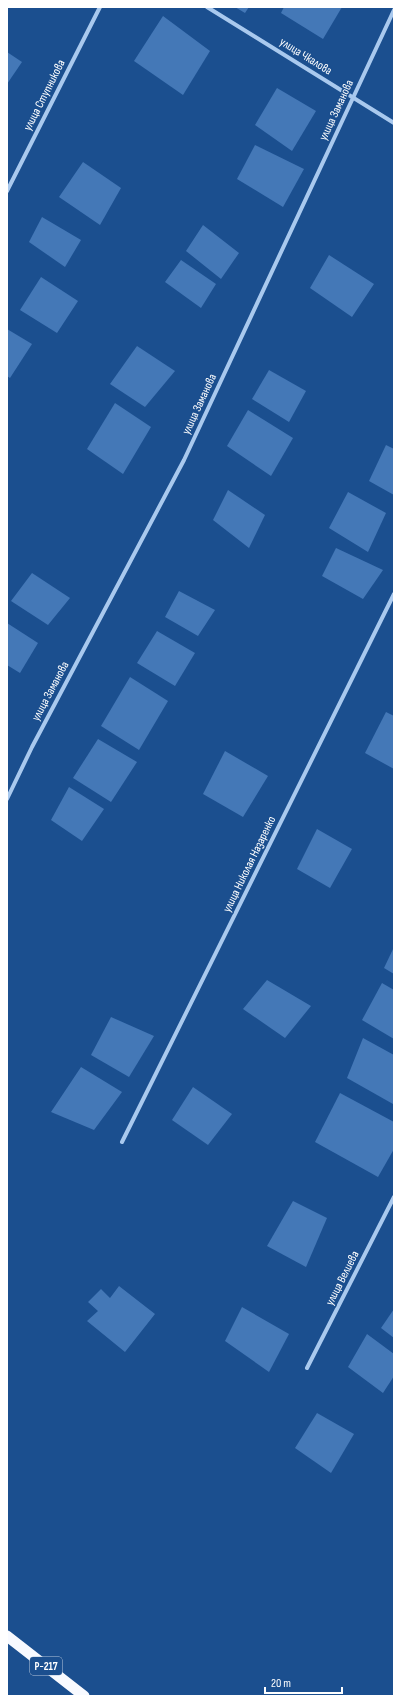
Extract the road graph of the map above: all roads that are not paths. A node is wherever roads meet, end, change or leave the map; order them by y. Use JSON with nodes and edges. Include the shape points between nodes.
{"nodes":[{"id":1,"x":100,"y":7,"type":"edge"},
{"id":2,"x":207,"y":7,"type":"edge"},
{"id":3,"x":394,"y":10,"type":"edge"},
{"id":4,"x":353,"y":97,"type":"junction"},
{"id":5,"x":394,"y":122,"type":"edge"},
{"id":6,"x":7,"y":191,"type":"edge"},
{"id":7,"x":394,"y":594,"type":"edge"},
{"id":8,"x":7,"y":799,"type":"edge"},
{"id":9,"x":122,"y":1142,"type":"dead end"},
{"id":10,"x":394,"y":1197,"type":"edge"},
{"id":11,"x":307,"y":1368,"type":"dead end"},
{"id":12,"x":7,"y":1636,"type":"edge"},
{"id":13,"x":84,"y":1696,"type":"edge"}],
"edges":[{"from":1,"to":6,"type":"street","name":"улица Ступникова"},
{"from":2,"to":4,"type":"street","name":"улица Чкалова"},
{"from":3,"to":4,"type":"street","name":"улица Заманова"},
{"from":4,"to":5,"type":"street","name":"улица Чкалова"},
{"from":4,"to":8,"type":"street","name":"улица Заманова","via":[[184,460],[32,746]]},
{"from":7,"to":9,"type":"street","name":"улица Николая Назаренко"},
{"from":10,"to":11,"type":"street","name":"улица Велиева"},
{"from":12,"to":13,"type":"highway","number":"Р-217"}]}
